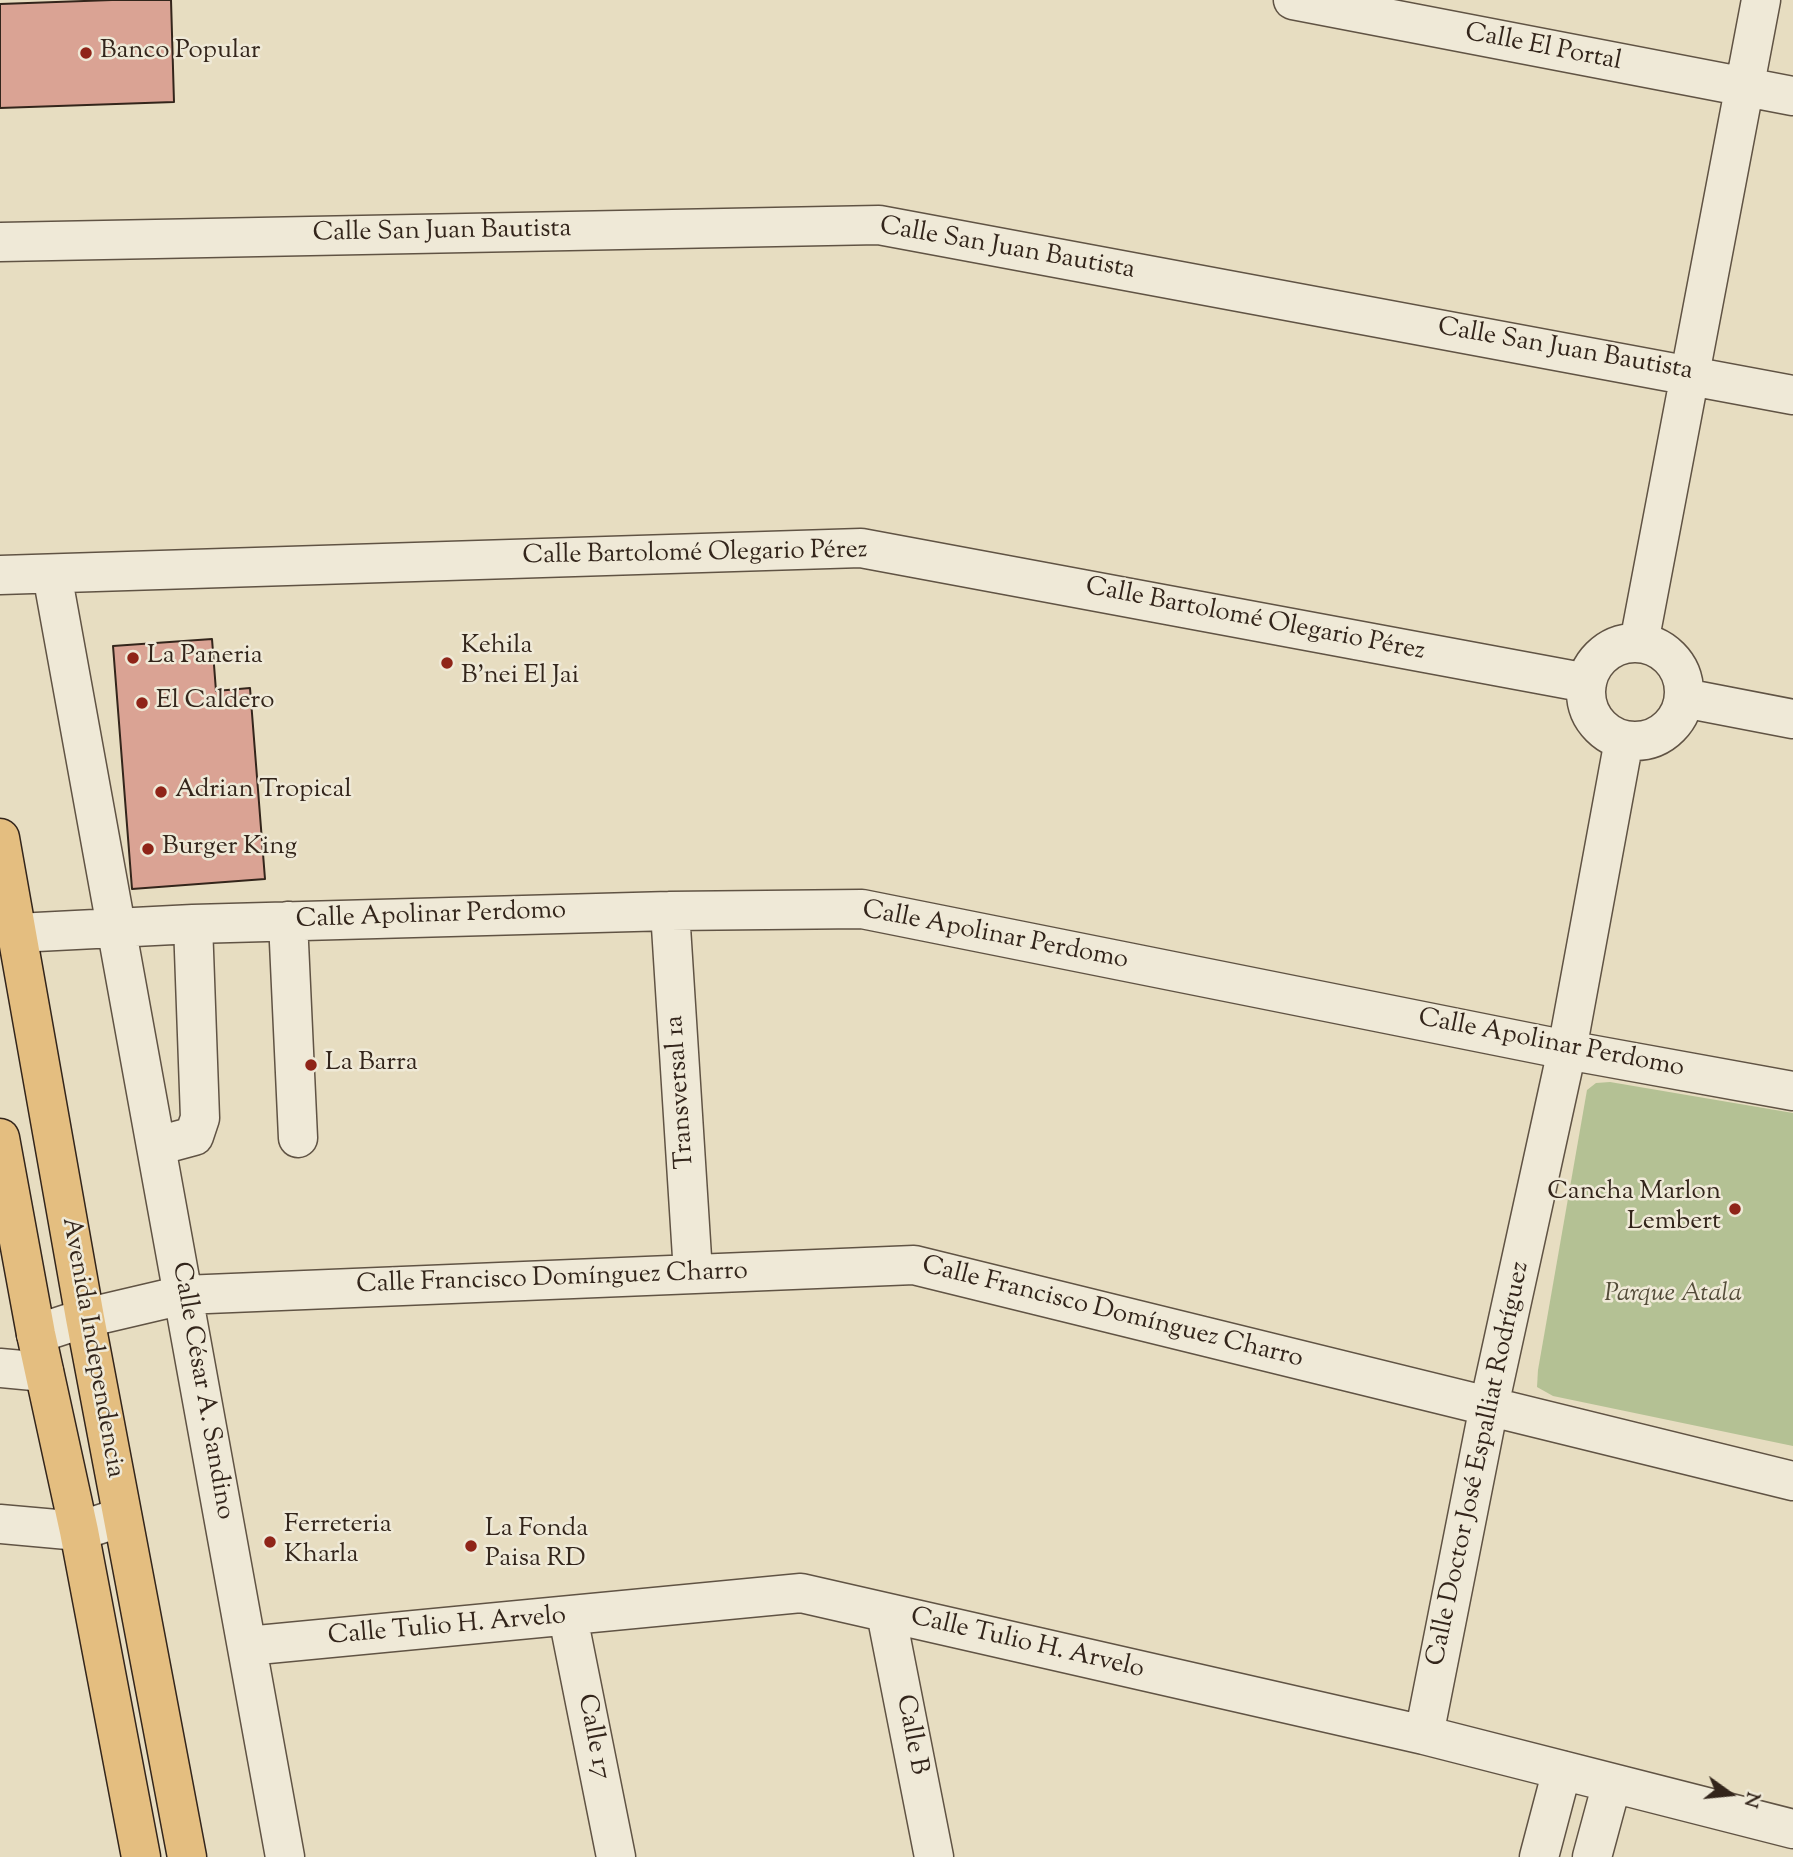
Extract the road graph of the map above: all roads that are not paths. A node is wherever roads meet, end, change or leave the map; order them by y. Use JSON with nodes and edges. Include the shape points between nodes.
{"nodes":[{"id":1,"x":1293,"y":0,"type":"edge"},
{"id":2,"x":1760,"y":0,"type":"edge"},
{"id":3,"x":1744,"y":88,"type":"junction"},
{"id":4,"x":1793,"y":96,"type":"edge"},
{"id":5,"x":0,"y":242,"type":"edge"},
{"id":6,"x":1690,"y":374,"type":"junction"},
{"id":7,"x":1793,"y":395,"type":"edge"},
{"id":8,"x":52,"y":574,"type":"junction"},
{"id":9,"x":0,"y":575,"type":"edge"},
{"id":10,"x":1639,"y":643,"type":"junction"},
{"id":11,"x":1587,"y":683,"type":"junction"},
{"id":12,"x":1684,"y":698,"type":"junction"},
{"id":13,"x":1793,"y":719,"type":"edge"},
{"id":14,"x":1624,"y":740,"type":"junction"},
{"id":15,"x":1,"y":846,"type":"edge"},
{"id":16,"x":670,"y":911,"type":"junction"},
{"id":17,"x":288,"y":921,"type":"junction"},
{"id":18,"x":192,"y":923,"type":"junction"},
{"id":19,"x":117,"y":926,"type":"junction"},
{"id":20,"x":17,"y":933,"type":"junction"},
{"id":21,"x":1567,"y":1050,"type":"junction"},
{"id":22,"x":1793,"y":1091,"type":"edge"},
{"id":23,"x":0,"y":1138,"type":"edge"},
{"id":24,"x":298,"y":1138,"type":"dead end"},
{"id":25,"x":157,"y":1146,"type":"junction"},
{"id":26,"x":693,"y":1273,"type":"junction"},
{"id":27,"x":183,"y":1296,"type":"junction"},
{"id":28,"x":85,"y":1318,"type":"junction"},
{"id":29,"x":36,"y":1334,"type":"junction"},
{"id":30,"x":0,"y":1368,"type":"edge"},
{"id":31,"x":44,"y":1371,"type":"junction"},
{"id":32,"x":1489,"y":1406,"type":"junction"},
{"id":33,"x":1793,"y":1481,"type":"edge"},
{"id":34,"x":122,"y":1517,"type":"junction"},
{"id":35,"x":0,"y":1524,"type":"edge"},
{"id":36,"x":79,"y":1531,"type":"junction"},
{"id":37,"x":886,"y":1613,"type":"junction"},
{"id":38,"x":568,"y":1617,"type":"junction"},
{"id":39,"x":247,"y":1646,"type":"junction"},
{"id":40,"x":1424,"y":1735,"type":"junction"},
{"id":41,"x":1562,"y":1770,"type":"junction"},
{"id":42,"x":1612,"y":1783,"type":"junction"},
{"id":43,"x":1793,"y":1829,"type":"edge"},
{"id":44,"x":141,"y":1857,"type":"edge"},
{"id":45,"x":187,"y":1857,"type":"edge"},
{"id":46,"x":285,"y":1857,"type":"edge"},
{"id":47,"x":616,"y":1857,"type":"edge"},
{"id":48,"x":934,"y":1857,"type":"edge"},
{"id":49,"x":1539,"y":1857,"type":"edge"},
{"id":50,"x":1592,"y":1857,"type":"edge"}],
"edges":[{"from":1,"to":3,"type":"street","name":"Calle El Portal"},
{"from":2,"to":3,"type":"street"},
{"from":3,"to":4,"type":"street","name":"Calle El Portal"},
{"from":3,"to":6,"type":"street"},
{"from":5,"to":6,"type":"street","name":"Calle San Juan Bautista","via":[[879,225]]},
{"from":6,"to":7,"type":"street","name":"Calle San Juan Bautista"},
{"from":6,"to":10,"type":"street"},
{"from":8,"to":9,"type":"street","name":"Calle Bartolomé Olegario Pérez"},
{"from":8,"to":11,"type":"street","name":"Calle Bartolomé Olegario Pérez","via":[[861,548]]},
{"from":8,"to":19,"type":"street","name":"Calle César A. Sandino"},
{"from":10,"to":11,"type":"street","via":[[1606,653]]},
{"from":10,"to":12,"type":"street","via":[[1664,652],[1673,661],[1684,685]]},
{"from":11,"to":14,"type":"street","via":[[1595,719]]},
{"from":12,"to":13,"type":"street"},
{"from":12,"to":14,"type":"street","via":[[1668,729],[1648,739]]},
{"from":14,"to":21,"type":"street","name":"Calle Doctor José Espalliat Rodríguez"},
{"from":15,"to":20,"type":"main road","name":"Avenida Independencia"},
{"from":16,"to":17,"type":"street","name":"Calle Apolinar Perdomo"},
{"from":16,"to":21,"type":"street","name":"Calle Apolinar Perdomo","via":[[862,909]]},
{"from":16,"to":26,"type":"street","name":"Transversal 1a"},
{"from":17,"to":18,"type":"street","name":"Calle Apolinar Perdomo"},
{"from":17,"to":24,"type":"street"},
{"from":18,"to":19,"type":"street","name":"Calle Apolinar Perdomo"},
{"from":18,"to":25,"type":"street","via":[[200,1118],[194,1136]]},
{"from":19,"to":20,"type":"street","name":"Calle Apolinar Perdomo"},
{"from":19,"to":25,"type":"street","name":"Calle César A. Sandino"},
{"from":20,"to":28,"type":"main road","name":"Avenida Independencia"},
{"from":21,"to":22,"type":"street","name":"Calle Apolinar Perdomo"},
{"from":21,"to":32,"type":"street","name":"Calle Doctor José Espalliat Rodríguez"},
{"from":23,"to":29,"type":"main road","name":"Avenida Independencia"},
{"from":25,"to":27,"type":"street","name":"Calle César A. Sandino"},
{"from":26,"to":27,"type":"street","name":"Calle Francisco Domínguez Charro"},
{"from":26,"to":32,"type":"street","name":"Calle Francisco Domínguez Charro","via":[[914,1265]]},
{"from":27,"to":28,"type":"street","name":"Calle Francisco Domínguez Charro"},
{"from":27,"to":39,"type":"street","name":"Calle César A. Sandino"},
{"from":28,"to":29,"type":"street","name":"Calle Francisco Domínguez Charro"},
{"from":28,"to":34,"type":"main road","name":"Avenida Independencia"},
{"from":29,"to":31,"type":"main road","name":"Avenida Independencia"},
{"from":30,"to":31,"type":"street"},
{"from":31,"to":36,"type":"main road","name":"Avenida Independencia"},
{"from":32,"to":33,"type":"street","name":"Calle Francisco Domínguez Charro"},
{"from":32,"to":40,"type":"street","name":"Calle Doctor José Espalliat Rodríguez"},
{"from":34,"to":36,"type":"street"},
{"from":34,"to":45,"type":"main road","name":"Avenida Independencia"},
{"from":35,"to":36,"type":"street"},
{"from":36,"to":44,"type":"main road","name":"Avenida Independencia"},
{"from":37,"to":38,"type":"street","name":"Calle Tulio H. Arvelo","via":[[801,1593]]},
{"from":37,"to":40,"type":"street","name":"Calle Tulio H. Arvelo"},
{"from":37,"to":48,"type":"street","name":"Calle B"},
{"from":38,"to":39,"type":"street","name":"Calle Tulio H. Arvelo"},
{"from":38,"to":47,"type":"street","name":"Calle 17"},
{"from":39,"to":46,"type":"street","name":"Calle César A. Sandino"},
{"from":40,"to":41,"type":"street","name":"Calle Tulio H. Arvelo"},
{"from":41,"to":42,"type":"street","name":"Calle Tulio H. Arvelo"},
{"from":41,"to":49,"type":"street"},
{"from":42,"to":43,"type":"street","name":"Calle Tulio H. Arvelo"},
{"from":42,"to":50,"type":"street"}]}
